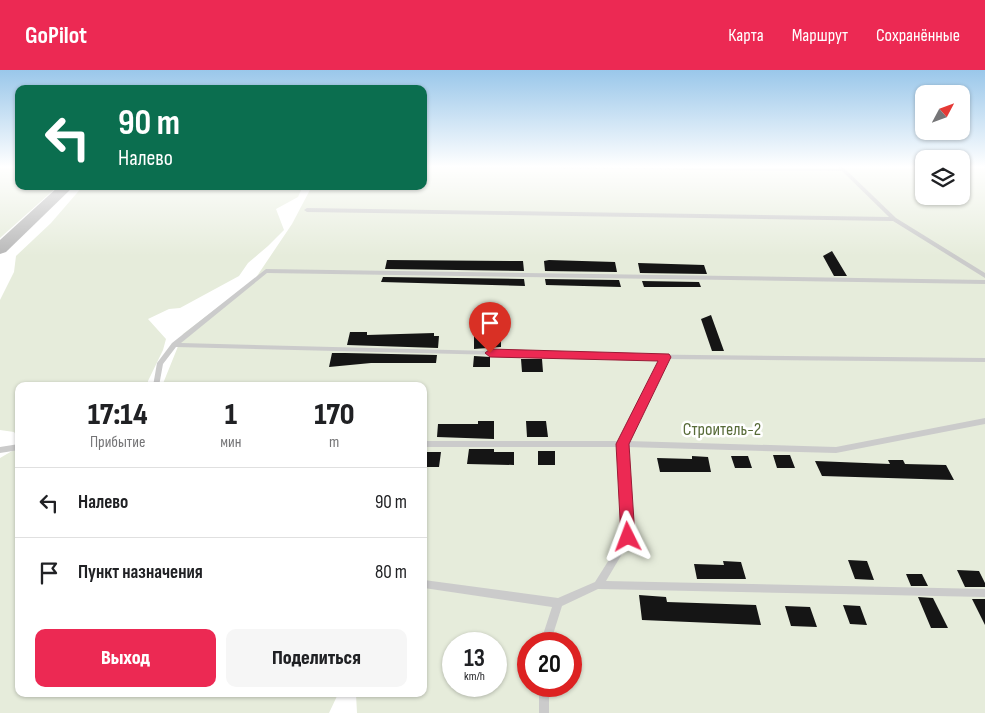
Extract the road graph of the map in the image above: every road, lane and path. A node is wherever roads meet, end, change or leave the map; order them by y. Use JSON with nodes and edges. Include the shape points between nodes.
{"nodes":[{"id":1,"x":56,"y":196,"type":"edge"},
{"id":2,"x":870,"y":196,"type":"edge"},
{"id":3,"x":307,"y":210,"type":"dead end"},
{"id":4,"x":894,"y":219,"type":"junction"},
{"id":5,"x":0,"y":249,"type":"edge"},
{"id":6,"x":985,"y":276,"type":"edge"},
{"id":7,"x":985,"y":282,"type":"edge"},
{"id":8,"x":174,"y":345,"type":"junction"},
{"id":9,"x":665,"y":357,"type":"junction"},
{"id":10,"x":985,"y":360,"type":"edge"},
{"id":11,"x":157,"y":382,"type":"edge"},
{"id":12,"x":985,"y":420,"type":"edge"},
{"id":13,"x":427,"y":444,"type":"edge"},
{"id":14,"x":623,"y":444,"type":"junction"},
{"id":15,"x":15,"y":448,"type":"edge"},
{"id":16,"x":0,"y":450,"type":"edge"},
{"id":17,"x":427,"y":584,"type":"edge"},
{"id":18,"x":598,"y":585,"type":"junction"},
{"id":19,"x":985,"y":593,"type":"edge"},
{"id":20,"x":558,"y":603,"type":"junction"},
{"id":21,"x":548,"y":632,"type":"edge"},
{"id":22,"x":544,"y":697,"type":"edge"},
{"id":23,"x":544,"y":713,"type":"edge"}],
"edges":[{"from":1,"to":5,"type":"main road"},
{"from":2,"to":4,"type":"lane"},
{"from":3,"to":4,"type":"lane"},
{"from":4,"to":6,"type":"lane"},
{"from":7,"to":8,"type":"lane","via":[[266,271]]},
{"from":8,"to":9,"type":"lane"},
{"from":8,"to":11,"type":"lane","via":[[160,363]]},
{"from":9,"to":10,"type":"lane"},
{"from":9,"to":14,"type":"lane"},
{"from":12,"to":14,"type":"lane","via":[[836,450]]},
{"from":13,"to":14,"type":"lane"},
{"from":14,"to":18,"type":"lane","via":[[628,537]]},
{"from":15,"to":16,"type":"lane"},
{"from":17,"to":20,"type":"lane"},
{"from":18,"to":19,"type":"lane"},
{"from":18,"to":20,"type":"lane"},
{"from":20,"to":21,"type":"lane"},
{"from":22,"to":23,"type":"lane"}]}
